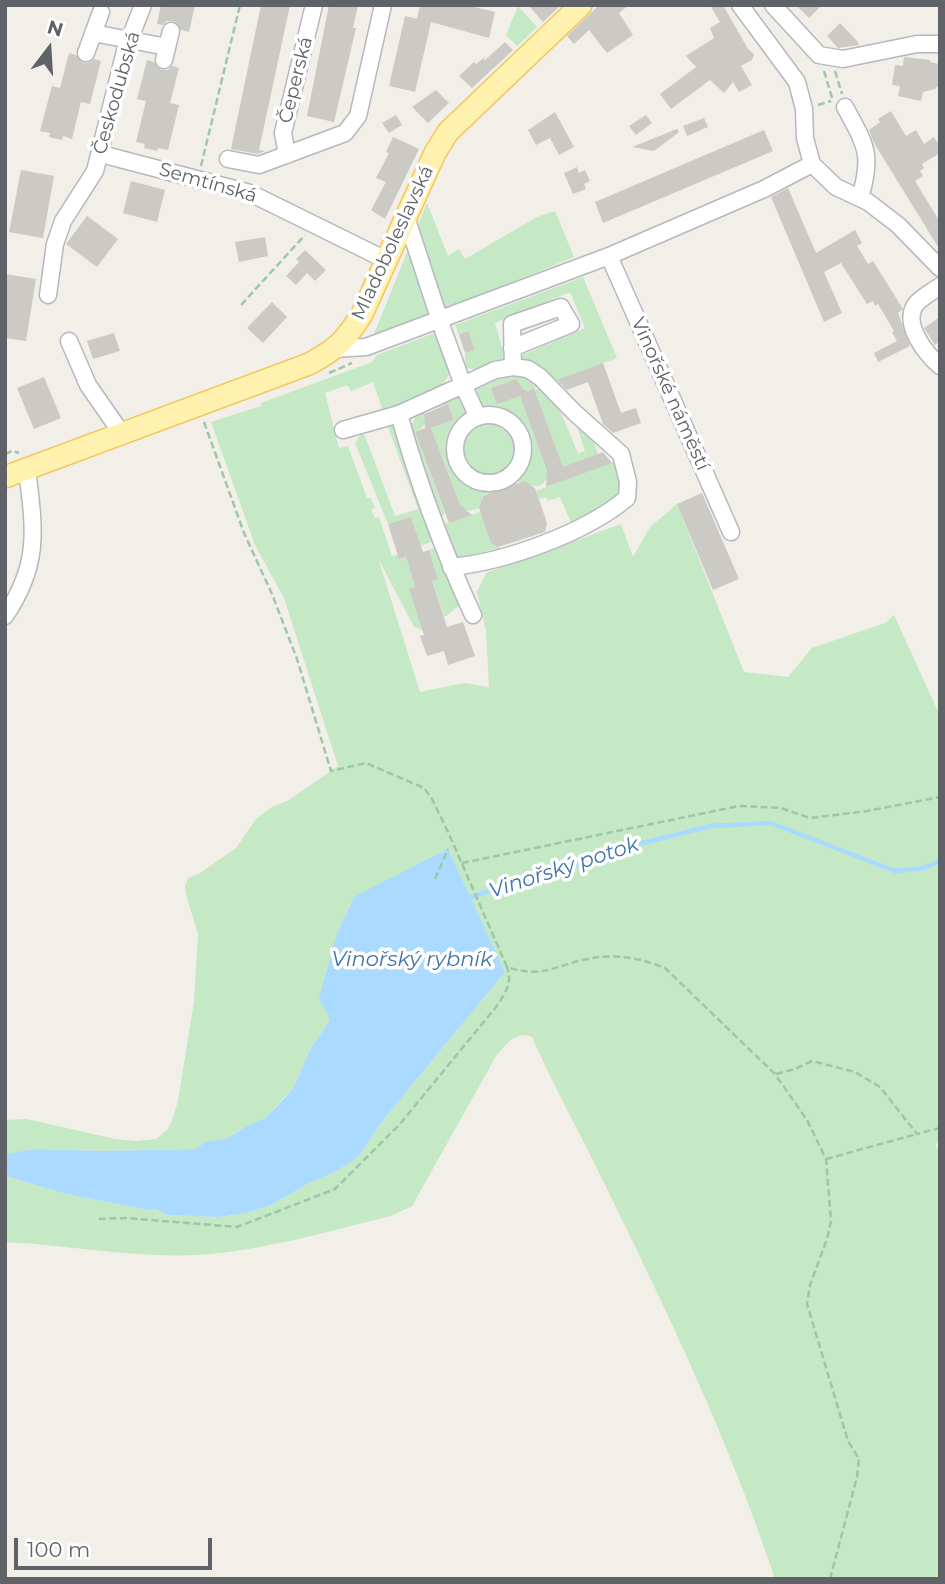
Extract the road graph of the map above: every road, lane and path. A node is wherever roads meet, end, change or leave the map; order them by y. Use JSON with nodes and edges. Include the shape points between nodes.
{"nodes":[{"id":1,"x":143,"y":5,"type":"edge"},
{"id":2,"x":240,"y":5,"type":"edge"},
{"id":3,"x":314,"y":5,"type":"edge"},
{"id":4,"x":383,"y":5,"type":"edge"},
{"id":5,"x":581,"y":5,"type":"edge"},
{"id":6,"x":740,"y":5,"type":"edge"},
{"id":7,"x":773,"y":5,"type":"edge"},
{"id":8,"x":101,"y":12,"type":"dead end"},
{"id":9,"x":93,"y":33,"type":"junction"},
{"id":10,"x":130,"y":40,"type":"junction"},
{"id":11,"x":940,"y":44,"type":"edge"},
{"id":12,"x":167,"y":46,"type":"dead end"},
{"id":13,"x":86,"y":53,"type":"dead end"},
{"id":14,"x":831,"y":57,"type":"junction"},
{"id":15,"x":840,"y":102,"type":"junction"},
{"id":16,"x":101,"y":154,"type":"junction"},
{"id":17,"x":287,"y":155,"type":"junction"},
{"id":18,"x":228,"y":159,"type":"dead end"},
{"id":19,"x":812,"y":164,"type":"junction"},
{"id":20,"x":197,"y":179,"type":"junction"},
{"id":21,"x":860,"y":198,"type":"junction"},
{"id":22,"x":406,"y":217,"type":"junction"},
{"id":23,"x":313,"y":223,"type":"junction"},
{"id":24,"x":609,"y":256,"type":"junction"},
{"id":25,"x":386,"y":260,"type":"junction"},
{"id":26,"x":940,"y":268,"type":"edge"},
{"id":27,"x":940,"y":286,"type":"edge"},
{"id":28,"x":48,"y":295,"type":"dead end"},
{"id":29,"x":240,"y":305,"type":"dead end"},
{"id":30,"x":439,"y":318,"type":"junction"},
{"id":31,"x":69,"y":341,"type":"dead end"},
{"id":32,"x":512,"y":348,"type":"dead end"},
{"id":33,"x":334,"y":349,"type":"junction"},
{"id":34,"x":940,"y":366,"type":"edge"},
{"id":35,"x":513,"y":367,"type":"junction"},
{"id":36,"x":463,"y":385,"type":"junction"},
{"id":37,"x":399,"y":414,"type":"junction"},
{"id":38,"x":478,"y":417,"type":"junction"},
{"id":39,"x":203,"y":420,"type":"dead end"},
{"id":40,"x":343,"y":430,"type":"dead end"},
{"id":41,"x":122,"y":434,"type":"junction"},
{"id":42,"x":27,"y":469,"type":"junction"},
{"id":43,"x":5,"y":477,"type":"edge"},
{"id":44,"x":730,"y":532,"type":"dead end"},
{"id":45,"x":451,"y":567,"type":"junction"},
{"id":46,"x":473,"y":615,"type":"dead end"},
{"id":47,"x":5,"y":616,"type":"edge"},
{"id":48,"x":940,"y":797,"type":"edge"},
{"id":49,"x":448,"y":849,"type":"dead end"},
{"id":50,"x":462,"y":863,"type":"junction"},
{"id":51,"x":435,"y":879,"type":"dead end"},
{"id":52,"x":507,"y":967,"type":"junction"},
{"id":53,"x":775,"y":1074,"type":"junction"},
{"id":54,"x":940,"y":1128,"type":"edge"},
{"id":55,"x":917,"y":1134,"type":"junction"},
{"id":56,"x":826,"y":1159,"type":"junction"},
{"id":57,"x":99,"y":1219,"type":"dead end"},
{"id":58,"x":830,"y":1579,"type":"edge"}],
"edges":[{"from":1,"to":10,"type":"street","name":"Českodubská"},
{"from":2,"to":20,"type":"path"},
{"from":3,"to":17,"type":"street","name":"Čeperská","via":[[284,133]]},
{"from":4,"to":17,"type":"street","via":[[358,116],[345,133]]},
{"from":5,"to":22,"type":"main road","name":"Mladoboleslavská","via":[[448,132]]},
{"from":6,"to":19,"type":"street","via":[[797,82]]},
{"from":7,"to":14,"type":"street"},
{"from":8,"to":9,"type":"street"},
{"from":9,"to":10,"type":"street"},
{"from":9,"to":13,"type":"street"},
{"from":10,"to":12,"type":"street"},
{"from":10,"to":16,"type":"street","name":"Českodubská"},
{"from":11,"to":14,"type":"street"},
{"from":14,"to":15,"type":"path"},
{"from":14,"to":15,"type":"path"},
{"from":15,"to":21,"type":"street","via":[[866,146],[868,172]]},
{"from":16,"to":20,"type":"street","name":"Semtínská"},
{"from":16,"to":28,"type":"street","name":"Českodubská","via":[[63,221]]},
{"from":17,"to":18,"type":"street","via":[[258,166]]},
{"from":19,"to":21,"type":"street","via":[[836,187]]},
{"from":19,"to":24,"type":"street"},
{"from":20,"to":23,"type":"street","name":"Semtínská","via":[[250,193]]},
{"from":21,"to":26,"type":"street","via":[[898,225]]},
{"from":22,"to":25,"type":"main road","name":"Mladoboleslavská"},
{"from":22,"to":30,"type":"street"},
{"from":23,"to":25,"type":"street","name":"Semtínská"},
{"from":23,"to":29,"type":"path"},
{"from":24,"to":30,"type":"street"},
{"from":24,"to":44,"type":"street","name":"Vinořské náměstí"},
{"from":25,"to":33,"type":"main road","name":"Mladoboleslavská","via":[[362,314]]},
{"from":27,"to":34,"type":"street","via":[[914,304],[911,316],[929,356]]},
{"from":30,"to":33,"type":"street","via":[[366,346]]},
{"from":30,"to":36,"type":"street"},
{"from":31,"to":41,"type":"street","via":[[88,385]]},
{"from":32,"to":35,"type":"street"},
{"from":33,"to":41,"type":"main road","name":"Mladoboleslavská","via":[[309,365]]},
{"from":35,"to":36,"type":"street"},
{"from":35,"to":45,"type":"street","via":[[540,377],[621,454],[627,498],[560,537],[476,565]]},
{"from":36,"to":37,"type":"street"},
{"from":36,"to":38,"type":"street"},
{"from":37,"to":40,"type":"street"},
{"from":37,"to":45,"type":"street"},
{"from":38,"to":38,"type":"street","via":[[457,439],[457,460],[480,482],[502,481],[519,466],[523,443],[519,433],[501,418]]},
{"from":39,"to":50,"type":"path","via":[[297,659],[331,771],[366,763],[424,788]]},
{"from":41,"to":42,"type":"main road","name":"Mladoboleslavská"},
{"from":42,"to":43,"type":"main road","name":"Mladoboleslavská"},
{"from":42,"to":47,"type":"street","via":[[34,541],[17,599]]},
{"from":45,"to":46,"type":"street"},
{"from":48,"to":50,"type":"path","via":[[810,818],[781,808],[738,806]]},
{"from":49,"to":51,"type":"path"},
{"from":50,"to":52,"type":"path"},
{"from":52,"to":53,"type":"path","via":[[548,972],[589,958],[646,960],[665,968]]},
{"from":52,"to":57,"type":"path","via":[[508,990],[496,1007],[400,1124],[335,1189],[237,1227],[126,1217]]},
{"from":53,"to":55,"type":"path","via":[[812,1060],[855,1072],[880,1087]]},
{"from":53,"to":56,"type":"path","via":[[807,1120]]},
{"from":54,"to":55,"type":"path"},
{"from":55,"to":56,"type":"path"},
{"from":56,"to":58,"type":"path","via":[[831,1221],[807,1304],[848,1441],[859,1459]]}]}
